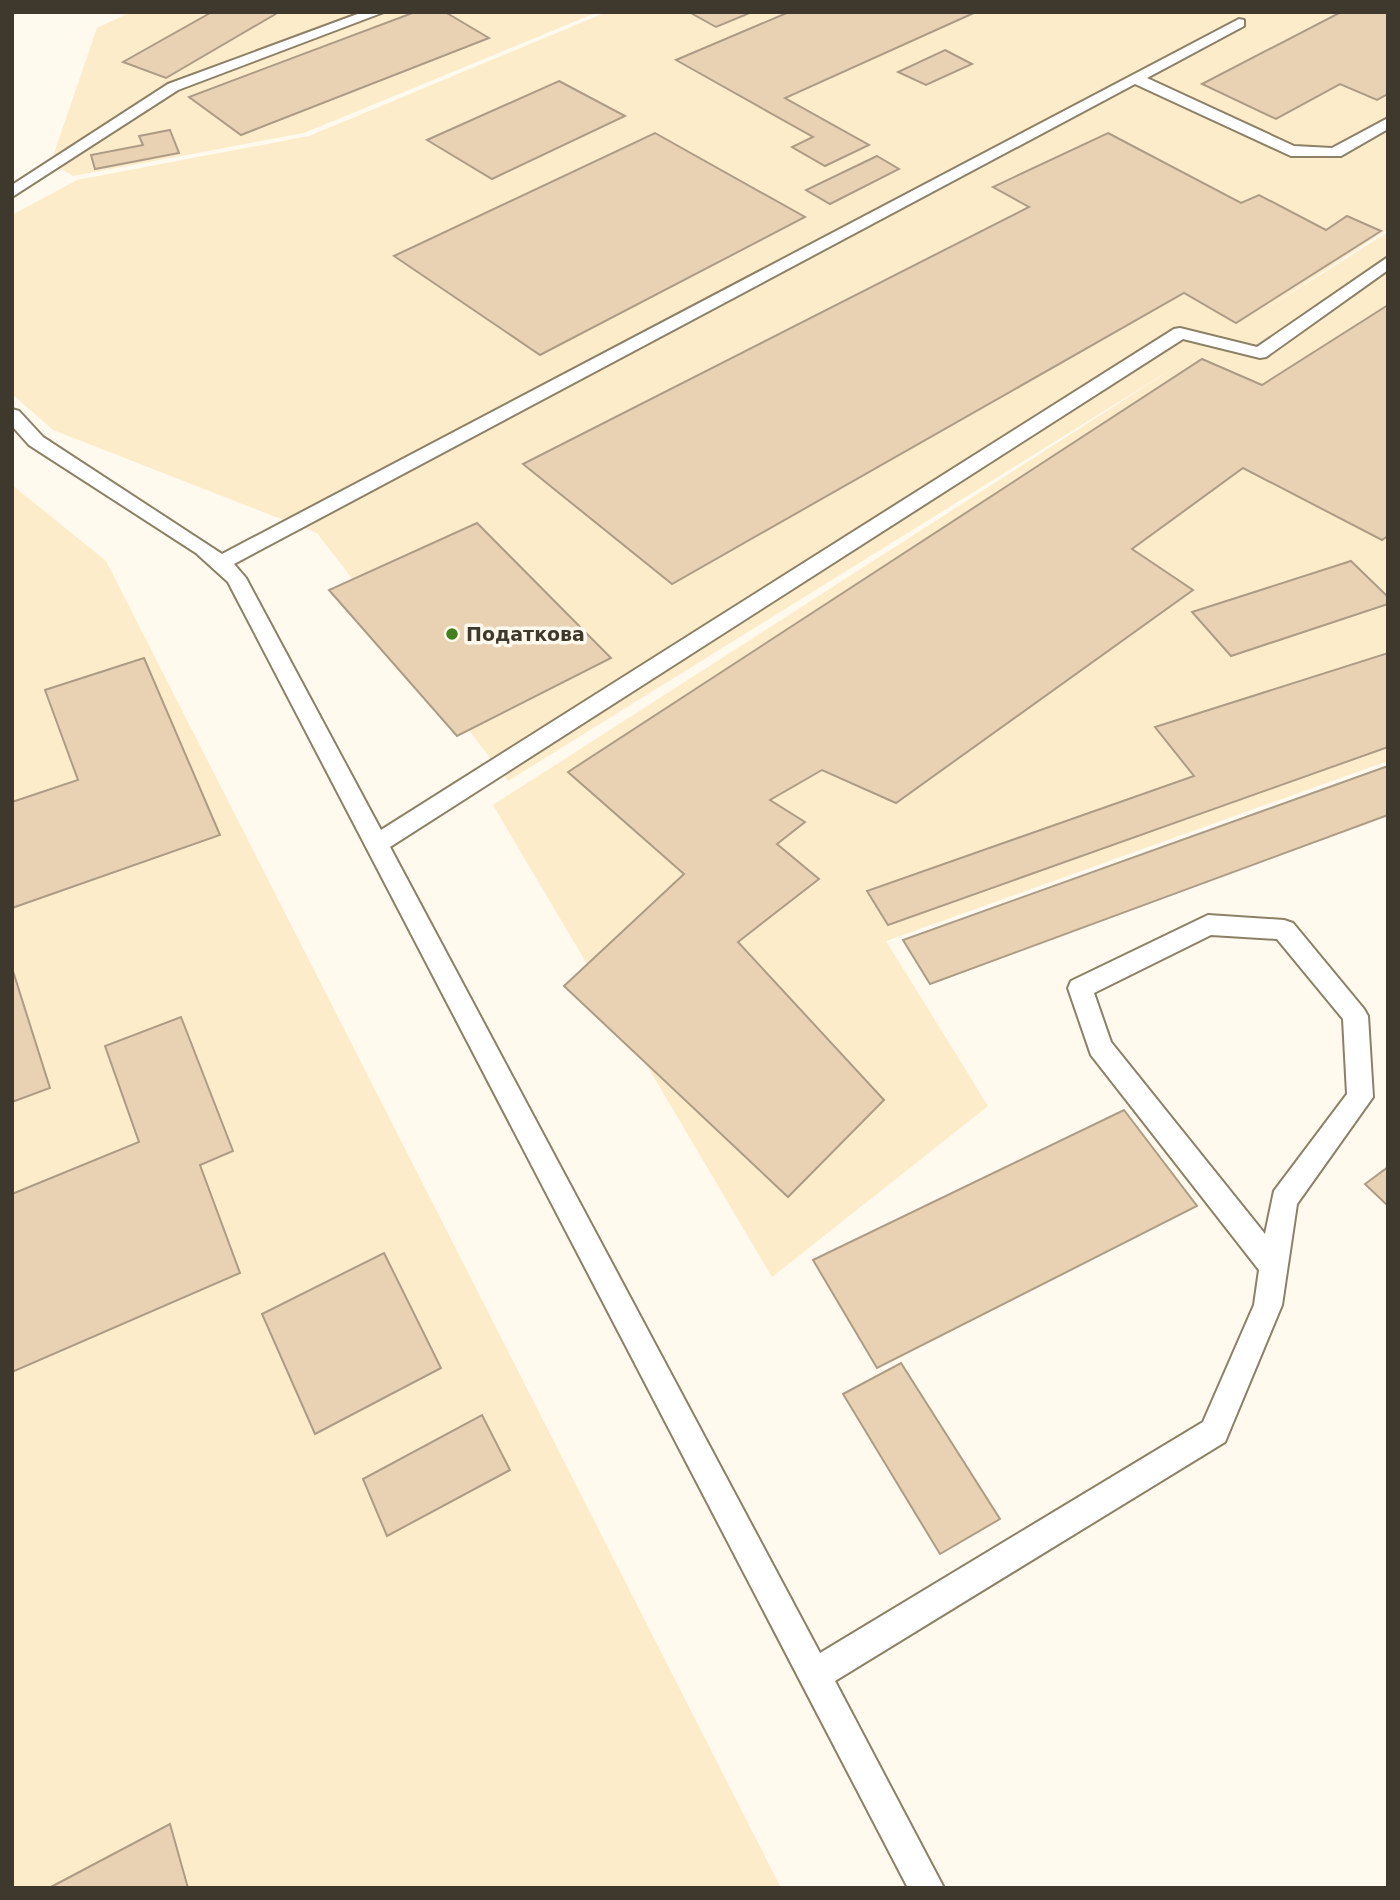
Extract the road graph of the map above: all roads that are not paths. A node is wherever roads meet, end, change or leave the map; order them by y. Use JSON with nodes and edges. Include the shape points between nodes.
{"nodes":[{"id":1,"x":377,"y":12,"type":"edge"},
{"id":2,"x":1238,"y":23,"type":"dead end"},
{"id":3,"x":1135,"y":78,"type":"junction"},
{"id":4,"x":1388,"y":123,"type":"edge"},
{"id":5,"x":12,"y":192,"type":"edge"},
{"id":6,"x":1388,"y":262,"type":"edge"},
{"id":7,"x":12,"y":415,"type":"edge"},
{"id":8,"x":222,"y":562,"type":"junction"},
{"id":9,"x":377,"y":844,"type":"junction"},
{"id":10,"x":1274,"y":1266,"type":"junction"},
{"id":11,"x":814,"y":1675,"type":"junction"},
{"id":12,"x":927,"y":1888,"type":"edge"}],
"edges":[{"from":1,"to":5,"type":"lane","via":[[173,87]]},
{"from":2,"to":3,"type":"lane"},
{"from":3,"to":4,"type":"lane","via":[[1291,151],[1335,153]]},
{"from":3,"to":8,"type":"lane"},
{"from":6,"to":9,"type":"lane","via":[[1259,353],[1180,333]]},
{"from":7,"to":8,"type":"lane","via":[[36,441]]},
{"from":8,"to":9,"type":"lane","via":[[248,599]]},
{"from":9,"to":11,"type":"lane"},
{"from":10,"to":10,"type":"lane","via":[[1284,1200],[1360,1097],[1355,1016],[1284,930],[1208,925],[1080,988],[1100,1047]]},
{"from":10,"to":11,"type":"lane","via":[[1268,1305],[1214,1432]]},
{"from":11,"to":12,"type":"lane"}]}
